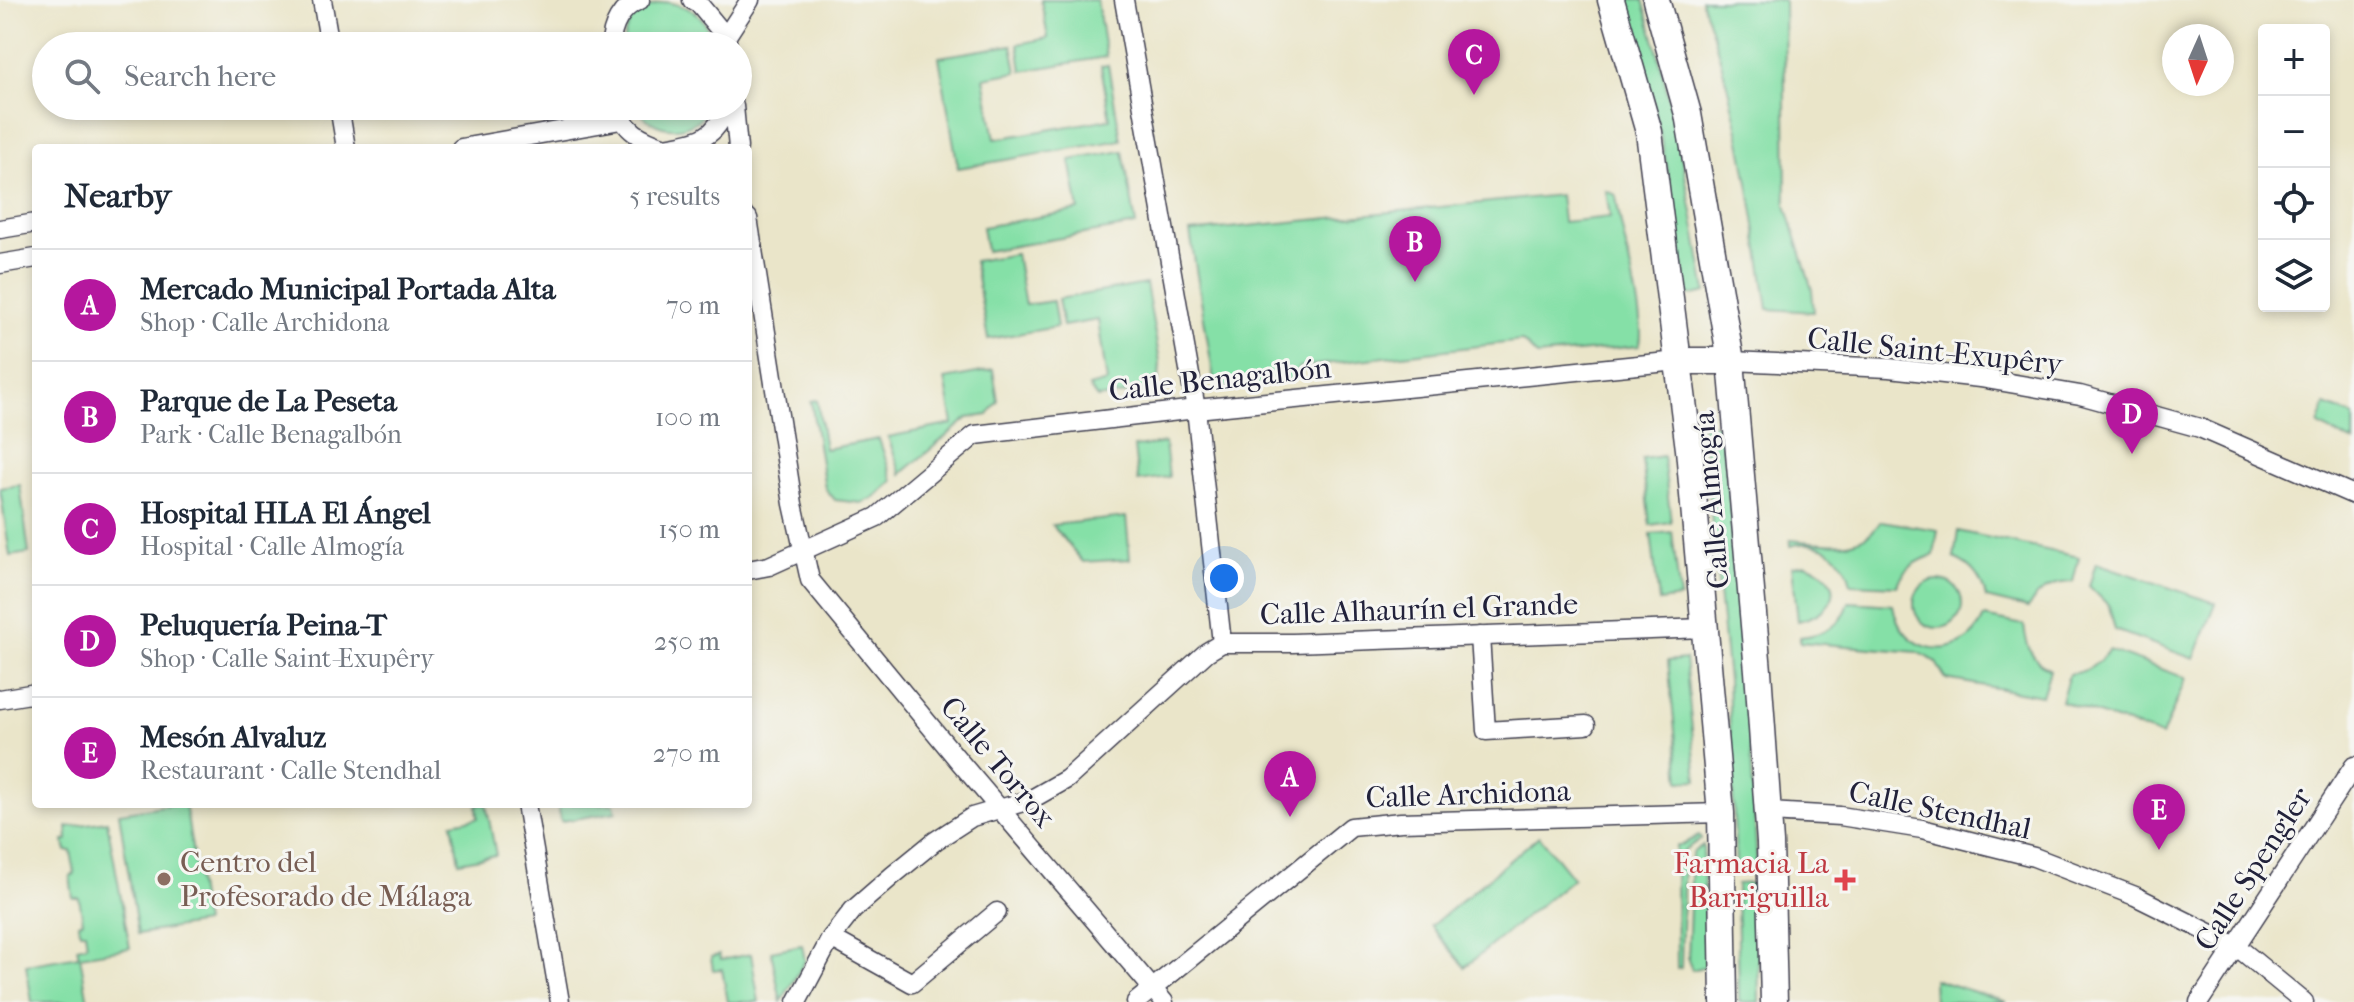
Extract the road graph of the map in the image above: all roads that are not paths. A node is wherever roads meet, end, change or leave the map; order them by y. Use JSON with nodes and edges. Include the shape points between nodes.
{"nodes":[{"id":1,"x":322,"y":0,"type":"edge"},
{"id":2,"x":640,"y":0,"type":"edge"},
{"id":3,"x":692,"y":0,"type":"edge"},
{"id":4,"x":750,"y":0,"type":"edge"},
{"id":5,"x":1124,"y":0,"type":"edge"},
{"id":6,"x":1611,"y":0,"type":"edge"},
{"id":7,"x":1656,"y":0,"type":"edge"},
{"id":8,"x":328,"y":32,"type":"edge"},
{"id":9,"x":614,"y":32,"type":"edge"},
{"id":10,"x":720,"y":32,"type":"edge"},
{"id":11,"x":732,"y":32,"type":"edge"},
{"id":12,"x":341,"y":120,"type":"edge"},
{"id":13,"x":588,"y":120,"type":"edge"},
{"id":14,"x":626,"y":120,"type":"edge"},
{"id":15,"x":723,"y":120,"type":"edge"},
{"id":16,"x":735,"y":120,"type":"edge"},
{"id":17,"x":345,"y":144,"type":"edge"},
{"id":18,"x":479,"y":144,"type":"edge"},
{"id":19,"x":656,"y":144,"type":"edge"},
{"id":20,"x":702,"y":144,"type":"edge"},
{"id":21,"x":738,"y":144,"type":"edge"},
{"id":22,"x":32,"y":224,"type":"edge"},
{"id":23,"x":0,"y":229,"type":"edge"},
{"id":24,"x":752,"y":243,"type":"edge"},
{"id":25,"x":32,"y":259,"type":"edge"},
{"id":26,"x":0,"y":264,"type":"edge"},
{"id":27,"x":1678,"y":361,"type":"junction"},
{"id":28,"x":1731,"y":361,"type":"junction"},
{"id":29,"x":1196,"y":409,"type":"junction"},
{"id":30,"x":2354,"y":495,"type":"edge"},
{"id":31,"x":803,"y":551,"type":"junction"},
{"id":32,"x":752,"y":569,"type":"edge"},
{"id":33,"x":1705,"y":628,"type":"junction"},
{"id":34,"x":1480,"y":636,"type":"junction"},
{"id":35,"x":1222,"y":643,"type":"junction"},
{"id":36,"x":32,"y":694,"type":"edge"},
{"id":37,"x":0,"y":699,"type":"edge"},
{"id":38,"x":1586,"y":725,"type":"dead end"},
{"id":39,"x":2354,"y":766,"type":"edge"},
{"id":40,"x":527,"y":808,"type":"edge"},
{"id":41,"x":1000,"y":809,"type":"junction"},
{"id":42,"x":1767,"y":812,"type":"junction"},
{"id":43,"x":1721,"y":813,"type":"junction"},
{"id":44,"x":997,"y":912,"type":"dead end"},
{"id":45,"x":831,"y":938,"type":"junction"},
{"id":46,"x":2236,"y":946,"type":"junction"},
{"id":47,"x":1158,"y":995,"type":"edge"},
{"id":48,"x":560,"y":1002,"type":"edge"},
{"id":49,"x":797,"y":1002,"type":"edge"},
{"id":50,"x":1136,"y":1002,"type":"edge"},
{"id":51,"x":1724,"y":1002,"type":"edge"},
{"id":52,"x":1774,"y":1002,"type":"edge"},
{"id":53,"x":2199,"y":1002,"type":"edge"},
{"id":54,"x":2304,"y":1002,"type":"edge"}],
"edges":[{"from":1,"to":8,"type":"street"},
{"from":2,"to":9,"type":"street","via":[[616,19]]},
{"from":3,"to":10,"type":"street"},
{"from":4,"to":11,"type":"street"},
{"from":5,"to":29,"type":"street"},
{"from":6,"to":27,"type":"main road","name":"Calle Almogía","via":[[1649,132]]},
{"from":7,"to":28,"type":"main road","name":"Calle Almogía","via":[[1688,114]]},
{"from":12,"to":17,"type":"street"},
{"from":13,"to":18,"type":"street"},
{"from":14,"to":19,"type":"street","via":[[642,139]]},
{"from":15,"to":20,"type":"street"},
{"from":16,"to":21,"type":"street"},
{"from":22,"to":23,"type":"street"},
{"from":24,"to":31,"type":"street","name":"Calle Torrox"},
{"from":25,"to":26,"type":"street"},
{"from":27,"to":28,"type":"main road"},
{"from":27,"to":29,"type":"street","name":"Calle Benagalbón"},
{"from":27,"to":33,"type":"main road","name":"Calle Almogía"},
{"from":28,"to":30,"type":"street","name":"Calle Saint-Exupêry","via":[[1889,368],[2080,395],[2200,428]]},
{"from":28,"to":42,"type":"main road","name":"Calle Almogía"},
{"from":29,"to":31,"type":"street","name":"Calle Benagalbón","via":[[975,435],[877,517]]},
{"from":29,"to":35,"type":"street"},
{"from":31,"to":32,"type":"street","name":"Calle Benagalbón"},
{"from":31,"to":41,"type":"street","name":"Calle Torrox","via":[[810,580],[828,605]]},
{"from":33,"to":34,"type":"street","name":"Calle Alhaurín el Grande"},
{"from":33,"to":43,"type":"main road","name":"Calle Almogía"},
{"from":34,"to":35,"type":"street","name":"Calle Alhaurín el Grande"},
{"from":34,"to":38,"type":"street","via":[[1486,731]]},
{"from":35,"to":41,"type":"street","name":"Calle Alhaurín el Grande","via":[[1067,779],[1030,800]]},
{"from":36,"to":37,"type":"street"},
{"from":39,"to":46,"type":"street","name":"Calle Spengler"},
{"from":40,"to":48,"type":"street"},
{"from":41,"to":45,"type":"street","name":"Calle Alhaurín el Grande","via":[[972,817],[935,841],[853,910]]},
{"from":41,"to":47,"type":"street","name":"Calle Torrox"},
{"from":42,"to":46,"type":"street","name":"Calle Stendhal","via":[[1922,829],[2034,857],[2135,896]]},
{"from":42,"to":52,"type":"main road","name":"Calle Almogía"},
{"from":43,"to":47,"type":"street","name":"Calle Archidona","via":[[1351,827]]},
{"from":43,"to":51,"type":"main road","name":"Calle Almogía"},
{"from":44,"to":45,"type":"street","via":[[912,983]]},
{"from":45,"to":49,"type":"street","name":"Calle Alhaurín el Grande"},
{"from":46,"to":53,"type":"street","name":"Calle Spengler"},
{"from":46,"to":54,"type":"street","name":"Calle Stendhal"},
{"from":47,"to":50,"type":"street","name":"Calle Archidona"}]}
